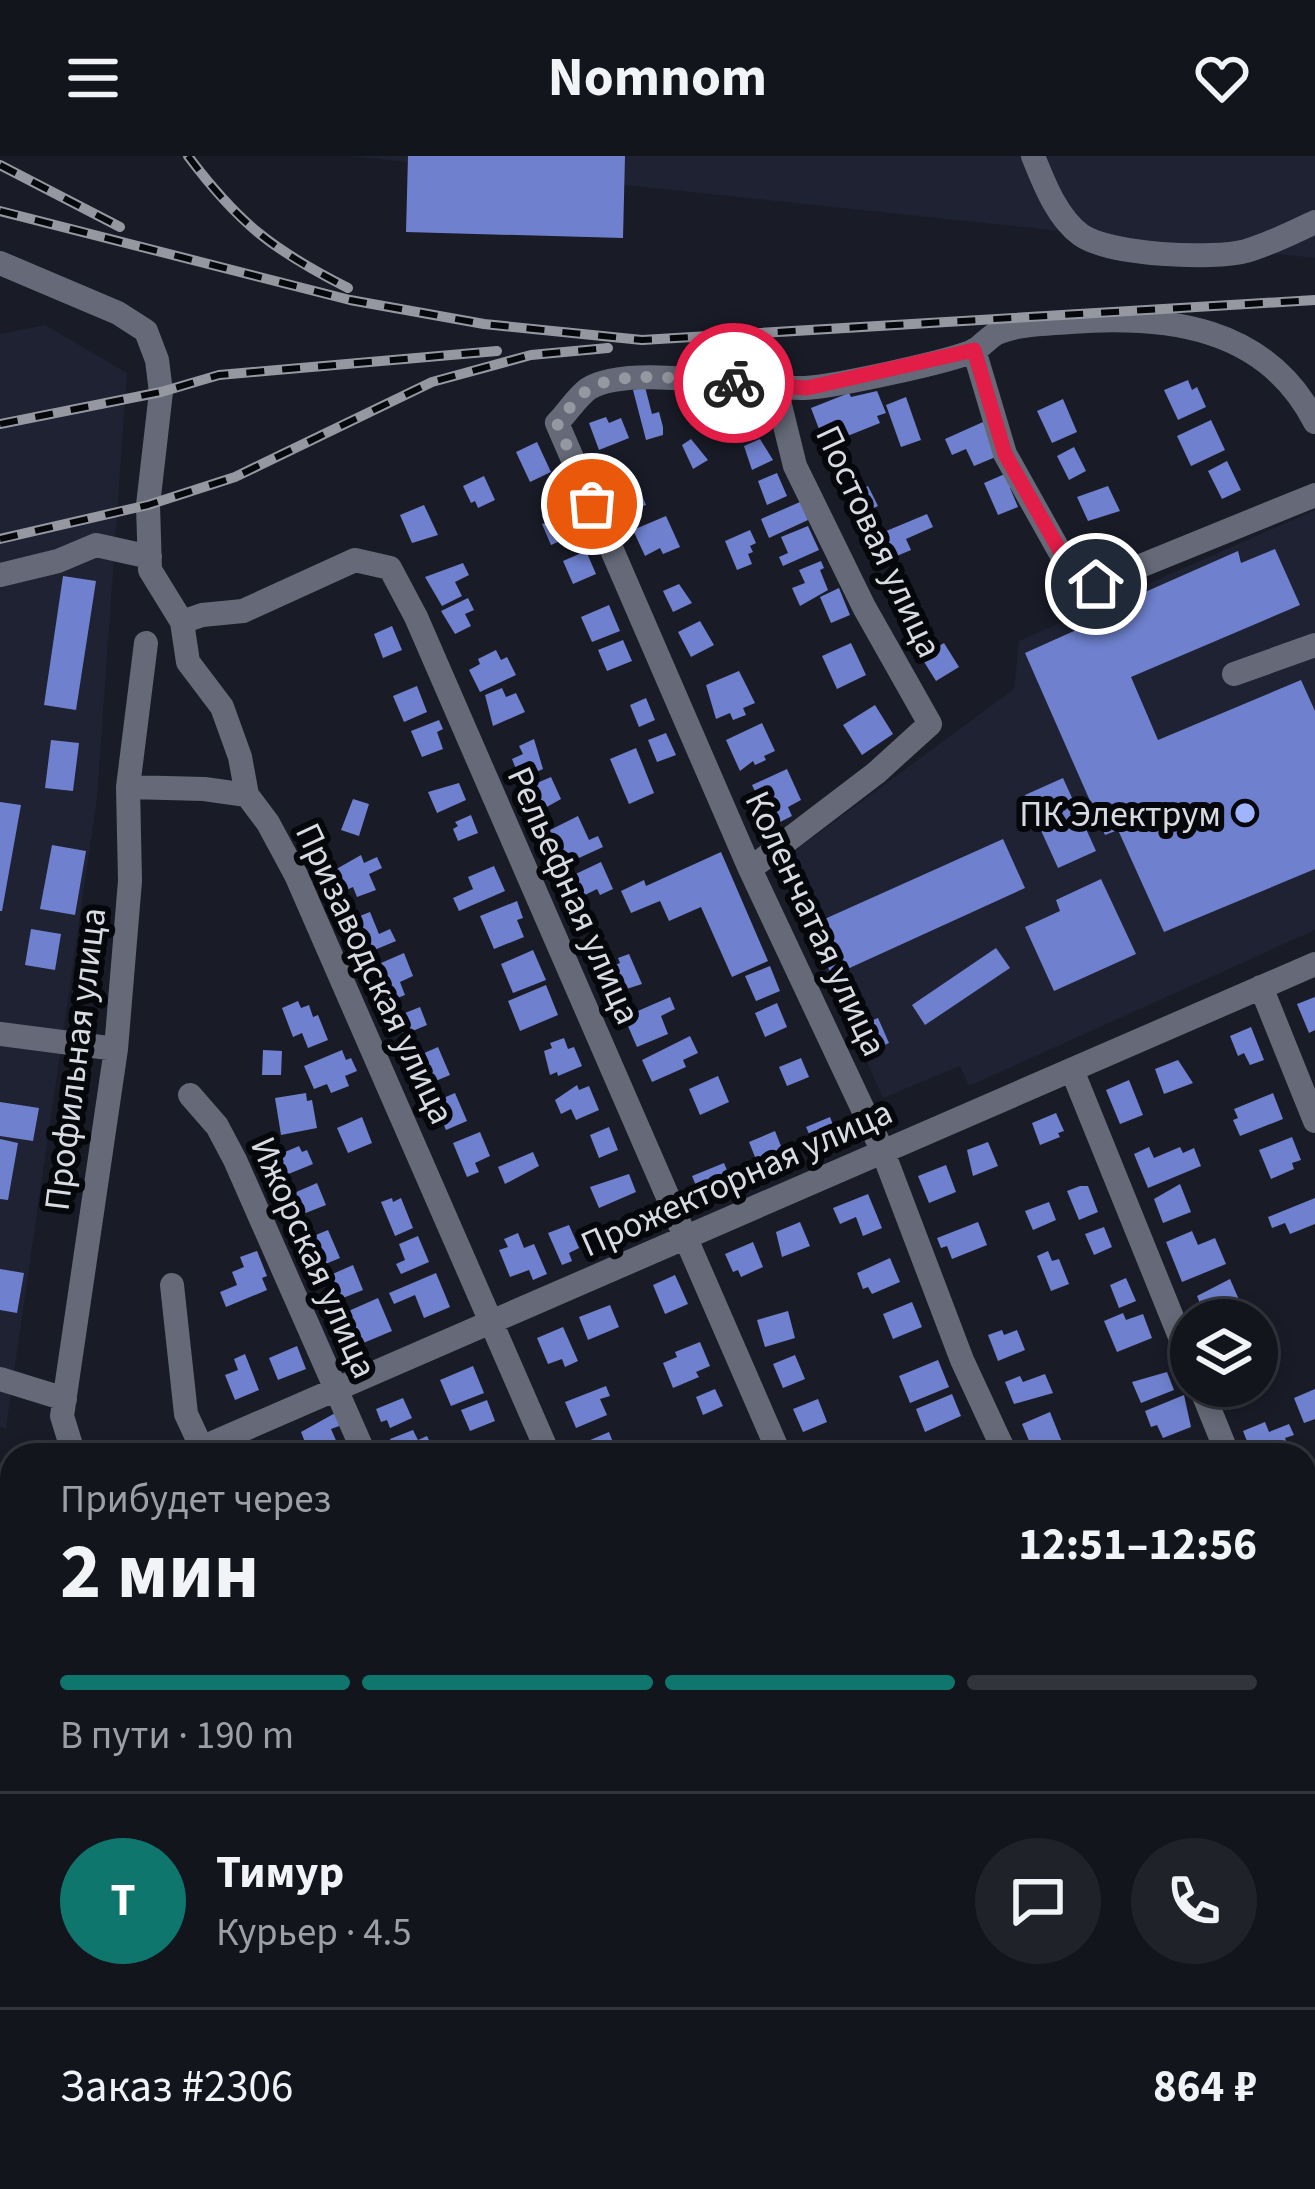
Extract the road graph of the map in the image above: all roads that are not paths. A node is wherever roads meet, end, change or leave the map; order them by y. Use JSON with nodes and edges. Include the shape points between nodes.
{"nodes":[{"id":1,"x":1033,"y":156,"type":"edge"},
{"id":2,"x":1315,"y":222,"type":"edge"},
{"id":3,"x":0,"y":263,"type":"edge"},
{"id":4,"x":974,"y":350,"type":"junction"},
{"id":5,"x":775,"y":385,"type":"junction"},
{"id":6,"x":1315,"y":422,"type":"edge"},
{"id":7,"x":1315,"y":495,"type":"edge"},
{"id":8,"x":150,"y":557,"type":"junction"},
{"id":9,"x":0,"y":575,"type":"edge"},
{"id":10,"x":182,"y":622,"type":"junction"},
{"id":11,"x":146,"y":643,"type":"dead end"},
{"id":12,"x":1315,"y":645,"type":"edge"},
{"id":13,"x":1234,"y":674,"type":"dead end"},
{"id":14,"x":128,"y":787,"type":"junction"},
{"id":15,"x":247,"y":795,"type":"junction"},
{"id":16,"x":750,"y":869,"type":"junction"},
{"id":17,"x":1315,"y":964,"type":"edge"},
{"id":18,"x":1261,"y":987,"type":"junction"},
{"id":19,"x":0,"y":1034,"type":"edge"},
{"id":20,"x":116,"y":1048,"type":"junction"},
{"id":21,"x":1072,"y":1070,"type":"junction"},
{"id":22,"x":190,"y":1095,"type":"dead end"},
{"id":23,"x":1315,"y":1121,"type":"edge"},
{"id":24,"x":883,"y":1152,"type":"junction"},
{"id":25,"x":687,"y":1238,"type":"junction"},
{"id":26,"x":172,"y":1285,"type":"dead end"},
{"id":27,"x":1170,"y":1312,"type":"edge"},
{"id":28,"x":494,"y":1322,"type":"junction"},
{"id":29,"x":0,"y":1379,"type":"edge"},
{"id":30,"x":334,"y":1391,"type":"junction"},
{"id":31,"x":65,"y":1399,"type":"junction"},
{"id":32,"x":1209,"y":1407,"type":"edge"},
{"id":33,"x":70,"y":1443,"type":"edge"},
{"id":34,"x":194,"y":1443,"type":"edge"},
{"id":35,"x":219,"y":1443,"type":"edge"},
{"id":36,"x":359,"y":1443,"type":"edge"},
{"id":37,"x":544,"y":1443,"type":"edge"},
{"id":38,"x":775,"y":1443,"type":"edge"},
{"id":39,"x":1000,"y":1443,"type":"edge"},
{"id":40,"x":1223,"y":1443,"type":"edge"}],
"edges":[{"from":1,"to":2,"type":"street","via":[[1060,212],[1093,242],[1241,253]]},
{"from":3,"to":8,"type":"street","name":"Призаводская улица","via":[[146,331],[160,392]]},
{"from":4,"to":5,"type":"street","via":[[807,388]]},
{"from":4,"to":6,"type":"street","via":[[997,333],[1095,320],[1145,320],[1222,336],[1299,391]]},
{"from":4,"to":7,"type":"street","via":[[1005,454],[1076,579],[1096,584]]},
{"from":5,"to":16,"type":"street","name":"Постовая улица","via":[[796,466],[930,724]]},
{"from":5,"to":16,"type":"street","name":"Коленчатая улица","via":[[638,375],[589,388],[557,423]]},
{"from":8,"to":9,"type":"street","via":[[96,545]]},
{"from":8,"to":10,"type":"street","name":"Призаводская улица"},
{"from":10,"to":15,"type":"street","name":"Призаводская улица","via":[[188,662],[222,707]]},
{"from":10,"to":25,"type":"street","name":"Рельефная улица","via":[[243,611],[355,560],[390,568]]},
{"from":11,"to":14,"type":"street","name":"Профильная улица"},
{"from":12,"to":13,"type":"street"},
{"from":14,"to":15,"type":"street"},
{"from":14,"to":20,"type":"street","name":"Профильная улица","via":[[130,881]]},
{"from":15,"to":28,"type":"street","name":"Призаводская улица","via":[[296,875]]},
{"from":16,"to":24,"type":"street","name":"Коленчатая улица"},
{"from":17,"to":18,"type":"street","name":"Прожекторная улица"},
{"from":18,"to":21,"type":"street","name":"Прожекторная улица"},
{"from":18,"to":23,"type":"street"},
{"from":19,"to":20,"type":"street"},
{"from":20,"to":31,"type":"street","name":"Профильная улица"},
{"from":21,"to":24,"type":"street","name":"Прожекторная улица"},
{"from":21,"to":27,"type":"street"},
{"from":22,"to":30,"type":"street","name":"Ижорская улица","via":[[235,1160]]},
{"from":24,"to":25,"type":"street","name":"Прожекторная улица"},
{"from":24,"to":39,"type":"street","name":"Коленчатая улица"},
{"from":25,"to":28,"type":"street","name":"Прожекторная улица"},
{"from":25,"to":38,"type":"street","name":"Рельефная улица"},
{"from":26,"to":34,"type":"street"},
{"from":28,"to":30,"type":"street","name":"Прожекторная улица"},
{"from":28,"to":37,"type":"street","name":"Призаводская улица"},
{"from":29,"to":31,"type":"street"},
{"from":30,"to":35,"type":"street","name":"Прожекторная улица"},
{"from":30,"to":36,"type":"street","name":"Ижорская улица"},
{"from":31,"to":33,"type":"street","name":"Профильная улица"},
{"from":32,"to":40,"type":"street"}]}
